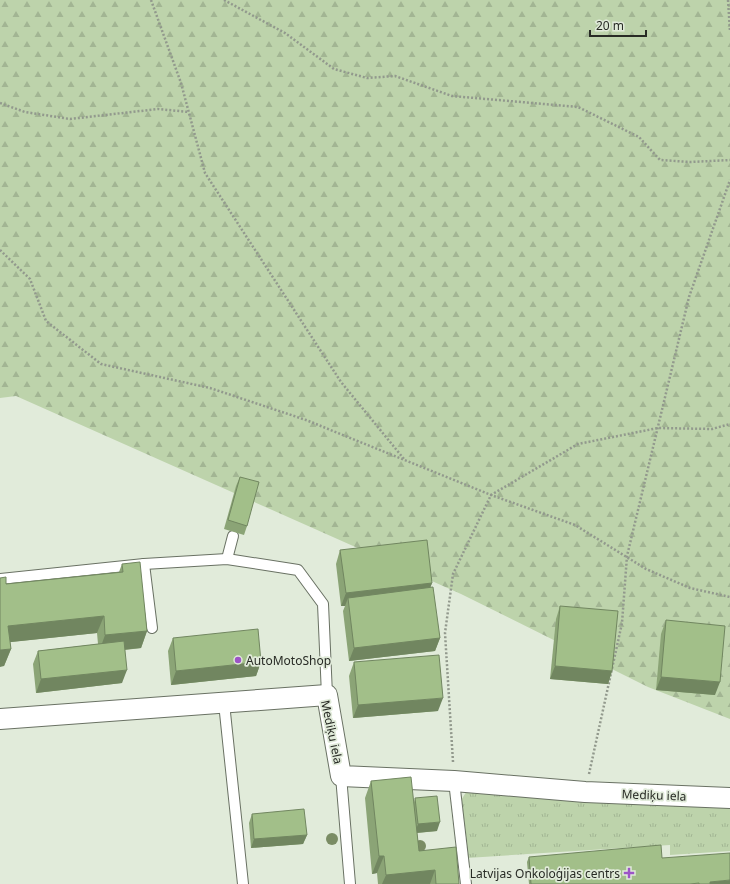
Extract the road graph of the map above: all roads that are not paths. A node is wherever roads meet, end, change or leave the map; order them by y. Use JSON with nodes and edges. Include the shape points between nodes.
{"nodes":[{"id":1,"x":233,"y":536,"type":"dead end"},
{"id":2,"x":227,"y":559,"type":"junction"},
{"id":3,"x":144,"y":564,"type":"junction"},
{"id":4,"x":0,"y":579,"type":"edge"},
{"id":5,"x":152,"y":628,"type":"dead end"},
{"id":6,"x":327,"y":695,"type":"junction"},
{"id":7,"x":224,"y":704,"type":"junction"},
{"id":8,"x":0,"y":719,"type":"edge"},
{"id":9,"x":341,"y":776,"type":"junction"},
{"id":10,"x":454,"y":781,"type":"junction"},
{"id":11,"x":730,"y":798,"type":"edge"},
{"id":12,"x":243,"y":884,"type":"edge"},
{"id":13,"x":350,"y":884,"type":"edge"},
{"id":14,"x":466,"y":884,"type":"edge"}],
"edges":[{"from":1,"to":2,"type":"lane"},
{"from":2,"to":3,"type":"lane"},
{"from":2,"to":6,"type":"lane","via":[[298,570],[323,604]]},
{"from":3,"to":4,"type":"lane"},
{"from":3,"to":5,"type":"lane"},
{"from":6,"to":7,"type":"street","name":"Mediķu iela"},
{"from":6,"to":9,"type":"street","name":"Mediķu iela"},
{"from":7,"to":8,"type":"street","name":"Mediķu iela"},
{"from":7,"to":12,"type":"lane"},
{"from":9,"to":10,"type":"street","name":"Mediķu iela"},
{"from":9,"to":13,"type":"lane"},
{"from":10,"to":11,"type":"street","name":"Mediķu iela","via":[[585,792]]},
{"from":10,"to":14,"type":"lane"}]}
